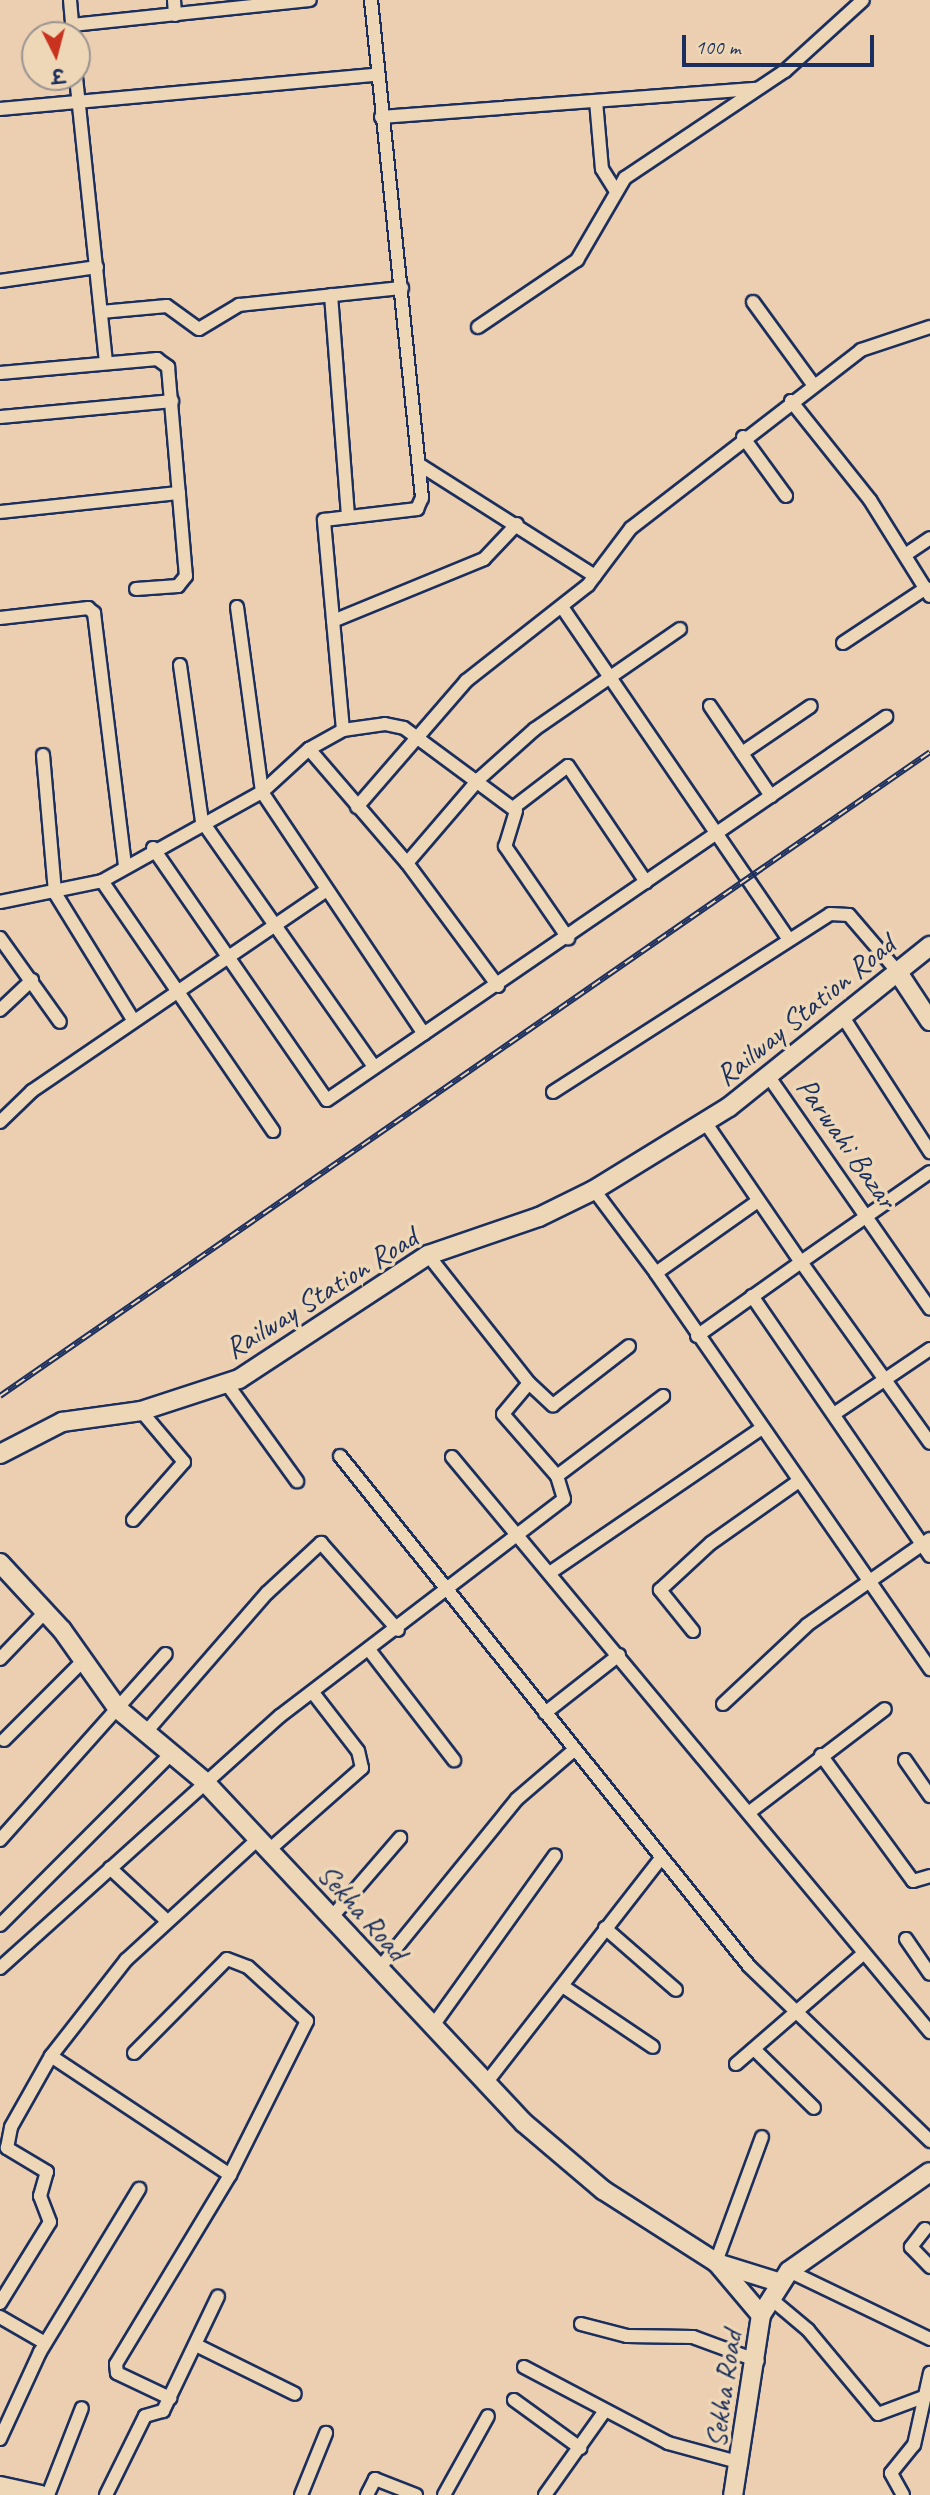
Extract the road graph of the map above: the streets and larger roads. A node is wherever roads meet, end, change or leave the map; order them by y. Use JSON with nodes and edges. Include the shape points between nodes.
{"nodes":[{"id":1,"x":70,"y":0,"type":"edge"},
{"id":2,"x":173,"y":0,"type":"edge"},
{"id":3,"x":310,"y":0,"type":"edge"},
{"id":4,"x":371,"y":0,"type":"edge"},
{"id":5,"x":863,"y":0,"type":"edge"},
{"id":6,"x":284,"y":1,"type":"edge"},
{"id":7,"x":175,"y":15,"type":"junction"},
{"id":8,"x":72,"y":21,"type":"edge"},
{"id":9,"x":91,"y":27,"type":"edge"},
{"id":10,"x":376,"y":75,"type":"junction"},
{"id":11,"x":760,"y":89,"type":"junction"},
{"id":12,"x":77,"y":91,"type":"edge"},
{"id":13,"x":596,"y":101,"type":"junction"},
{"id":14,"x":78,"y":104,"type":"junction"},
{"id":15,"x":0,"y":109,"type":"edge"},
{"id":16,"x":381,"y":117,"type":"junction"},
{"id":17,"x":616,"y":191,"type":"junction"},
{"id":18,"x":97,"y":267,"type":"junction"},
{"id":19,"x":0,"y":281,"type":"edge"},
{"id":20,"x":402,"y":288,"type":"junction"},
{"id":21,"x":331,"y":295,"type":"junction"},
{"id":22,"x":753,"y":302,"type":"dead end"},
{"id":23,"x":102,"y":312,"type":"junction"},
{"id":24,"x":478,"y":327,"type":"dead end"},
{"id":25,"x":930,"y":327,"type":"edge"},
{"id":26,"x":106,"y":361,"type":"junction"},
{"id":27,"x":0,"y":373,"type":"edge"},
{"id":28,"x":812,"y":383,"type":"junction"},
{"id":29,"x":172,"y":401,"type":"junction"},
{"id":30,"x":790,"y":401,"type":"junction"},
{"id":31,"x":0,"y":417,"type":"edge"},
{"id":32,"x":743,"y":437,"type":"junction"},
{"id":33,"x":420,"y":465,"type":"junction"},
{"id":34,"x":178,"y":493,"type":"junction"},
{"id":35,"x":786,"y":496,"type":"dead end"},
{"id":36,"x":0,"y":512,"type":"edge"},
{"id":37,"x":348,"y":516,"type":"junction"},
{"id":38,"x":517,"y":524,"type":"junction"},
{"id":39,"x":930,"y":538,"type":"edge"},
{"id":40,"x":905,"y":555,"type":"junction"},
{"id":41,"x":595,"y":576,"type":"junction"},
{"id":42,"x":136,"y":589,"type":"dead end"},
{"id":43,"x":928,"y":592,"type":"edge"},
{"id":44,"x":237,"y":607,"type":"dead end"},
{"id":45,"x":562,"y":607,"type":"junction"},
{"id":46,"x":0,"y":618,"type":"edge"},
{"id":47,"x":333,"y":621,"type":"junction"},
{"id":48,"x":680,"y":629,"type":"dead end"},
{"id":49,"x":843,"y":643,"type":"dead end"},
{"id":50,"x":180,"y":665,"type":"dead end"},
{"id":51,"x":610,"y":674,"type":"junction"},
{"id":52,"x":710,"y":705,"type":"dead end"},
{"id":53,"x":811,"y":706,"type":"dead end"},
{"id":54,"x":886,"y":717,"type":"dead end"},
{"id":55,"x":343,"y":730,"type":"junction"},
{"id":56,"x":415,"y":736,"type":"junction"},
{"id":57,"x":309,"y":749,"type":"junction"},
{"id":58,"x":742,"y":753,"type":"junction"},
{"id":59,"x":43,"y":755,"type":"dead end"},
{"id":60,"x":479,"y":779,"type":"junction"},
{"id":61,"x":262,"y":792,"type":"junction"},
{"id":62,"x":771,"y":796,"type":"junction"},
{"id":63,"x":357,"y":807,"type":"junction"},
{"id":64,"x":513,"y":808,"type":"junction"},
{"id":65,"x":202,"y":821,"type":"junction"},
{"id":66,"x":717,"y":834,"type":"junction"},
{"id":67,"x":153,"y":848,"type":"junction"},
{"id":68,"x":407,"y":863,"type":"junction"},
{"id":69,"x":125,"y":865,"type":"junction"},
{"id":70,"x":102,"y":881,"type":"junction"},
{"id":71,"x":646,"y":881,"type":"junction"},
{"id":72,"x":324,"y":892,"type":"junction"},
{"id":73,"x":55,"y":893,"type":"junction"},
{"id":74,"x":0,"y":902,"type":"edge"},
{"id":75,"x":276,"y":924,"type":"junction"},
{"id":76,"x":0,"y":938,"type":"edge"},
{"id":77,"x":568,"y":938,"type":"junction"},
{"id":78,"x":789,"y":940,"type":"junction"},
{"id":79,"x":930,"y":946,"type":"edge"},
{"id":80,"x":228,"y":957,"type":"junction"},
{"id":81,"x":901,"y":969,"type":"junction"},
{"id":82,"x":32,"y":980,"type":"junction"},
{"id":83,"x":498,"y":986,"type":"junction"},
{"id":84,"x":180,"y":988,"type":"junction"},
{"id":85,"x":930,"y":1002,"type":"edge"},
{"id":86,"x":0,"y":1010,"type":"edge"},
{"id":87,"x":842,"y":1017,"type":"junction"},
{"id":88,"x":133,"y":1020,"type":"junction"},
{"id":89,"x":930,"y":1021,"type":"edge"},
{"id":90,"x":60,"y":1022,"type":"dead end"},
{"id":91,"x":424,"y":1034,"type":"junction"},
{"id":92,"x":374,"y":1067,"type":"junction"},
{"id":93,"x":769,"y":1077,"type":"junction"},
{"id":94,"x":553,"y":1092,"type":"dead end"},
{"id":95,"x":0,"y":1122,"type":"edge"},
{"id":96,"x":705,"y":1122,"type":"junction"},
{"id":97,"x":273,"y":1131,"type":"dead end"},
{"id":98,"x":930,"y":1152,"type":"edge"},
{"id":99,"x":930,"y":1172,"type":"edge"},
{"id":100,"x":594,"y":1189,"type":"junction"},
{"id":101,"x":758,"y":1201,"type":"junction"},
{"id":102,"x":867,"y":1217,"type":"junction"},
{"id":103,"x":428,"y":1255,"type":"junction"},
{"id":104,"x":801,"y":1262,"type":"junction"},
{"id":105,"x":656,"y":1273,"type":"junction"},
{"id":106,"x":752,"y":1296,"type":"junction"},
{"id":107,"x":930,"y":1309,"type":"edge"},
{"id":108,"x":696,"y":1336,"type":"junction"},
{"id":109,"x":629,"y":1346,"type":"dead end"},
{"id":110,"x":930,"y":1349,"type":"edge"},
{"id":111,"x":886,"y":1380,"type":"junction"},
{"id":112,"x":529,"y":1383,"type":"junction"},
{"id":113,"x":227,"y":1384,"type":"junction"},
{"id":114,"x":663,"y":1396,"type":"dead end"},
{"id":115,"x":141,"y":1410,"type":"junction"},
{"id":116,"x":834,"y":1414,"type":"junction"},
{"id":117,"x":762,"y":1428,"type":"junction"},
{"id":118,"x":930,"y":1443,"type":"edge"},
{"id":119,"x":0,"y":1454,"type":"edge"},
{"id":120,"x":340,"y":1456,"type":"dead end"},
{"id":121,"x":452,"y":1457,"type":"dead end"},
{"id":122,"x":557,"y":1476,"type":"junction"},
{"id":123,"x":297,"y":1481,"type":"dead end"},
{"id":124,"x":799,"y":1481,"type":"junction"},
{"id":125,"x":133,"y":1520,"type":"dead end"},
{"id":126,"x":519,"y":1536,"type":"junction"},
{"id":127,"x":926,"y":1542,"type":"edge"},
{"id":128,"x":930,"y":1556,"type":"edge"},
{"id":129,"x":0,"y":1563,"type":"edge"},
{"id":130,"x":551,"y":1572,"type":"junction"},
{"id":131,"x":870,"y":1583,"type":"junction"},
{"id":132,"x":448,"y":1590,"type":"junction"},
{"id":133,"x":46,"y":1612,"type":"junction"},
{"id":134,"x":398,"y":1630,"type":"junction"},
{"id":135,"x":693,"y":1632,"type":"dead end"},
{"id":136,"x":370,"y":1651,"type":"junction"},
{"id":137,"x":166,"y":1654,"type":"dead end"},
{"id":138,"x":619,"y":1656,"type":"junction"},
{"id":139,"x":0,"y":1659,"type":"edge"},
{"id":140,"x":84,"y":1660,"type":"junction"},
{"id":141,"x":930,"y":1669,"type":"edge"},
{"id":142,"x":314,"y":1694,"type":"junction"},
{"id":143,"x":723,"y":1704,"type":"dead end"},
{"id":144,"x":118,"y":1709,"type":"junction"},
{"id":145,"x":885,"y":1709,"type":"dead end"},
{"id":146,"x":545,"y":1713,"type":"junction"},
{"id":147,"x":146,"y":1732,"type":"junction"},
{"id":148,"x":4,"y":1740,"type":"dead end"},
{"id":149,"x":574,"y":1750,"type":"junction"},
{"id":150,"x":170,"y":1755,"type":"junction"},
{"id":151,"x":821,"y":1755,"type":"junction"},
{"id":152,"x":454,"y":1760,"type":"dead end"},
{"id":153,"x":905,"y":1760,"type":"dead end"},
{"id":154,"x":204,"y":1781,"type":"junction"},
{"id":155,"x":930,"y":1796,"type":"edge"},
{"id":156,"x":751,"y":1811,"type":"junction"},
{"id":157,"x":400,"y":1838,"type":"dead end"},
{"id":158,"x":0,"y":1840,"type":"edge"},
{"id":159,"x":264,"y":1844,"type":"junction"},
{"id":160,"x":555,"y":1855,"type":"dead end"},
{"id":161,"x":661,"y":1858,"type":"junction"},
{"id":162,"x":110,"y":1868,"type":"junction"},
{"id":163,"x":930,"y":1876,"type":"edge"},
{"id":164,"x":331,"y":1918,"type":"junction"},
{"id":165,"x":166,"y":1920,"type":"junction"},
{"id":166,"x":0,"y":1925,"type":"edge"},
{"id":167,"x":605,"y":1928,"type":"junction"},
{"id":168,"x":906,"y":1939,"type":"dead end"},
{"id":169,"x":863,"y":1954,"type":"junction"},
{"id":170,"x":0,"y":1968,"type":"edge"},
{"id":171,"x":378,"y":1970,"type":"junction"},
{"id":172,"x":930,"y":1973,"type":"edge"},
{"id":173,"x":564,"y":1987,"type":"junction"},
{"id":174,"x":676,"y":1990,"type":"dead end"},
{"id":175,"x":796,"y":2014,"type":"junction"},
{"id":176,"x":432,"y":2027,"type":"junction"},
{"id":177,"x":930,"y":2032,"type":"edge"},
{"id":178,"x":653,"y":2048,"type":"dead end"},
{"id":179,"x":754,"y":2049,"type":"junction"},
{"id":180,"x":134,"y":2053,"type":"dead end"},
{"id":181,"x":51,"y":2056,"type":"junction"},
{"id":182,"x":736,"y":2064,"type":"dead end"},
{"id":183,"x":486,"y":2083,"type":"junction"},
{"id":184,"x":814,"y":2108,"type":"dead end"},
{"id":185,"x":762,"y":2137,"type":"dead end"},
{"id":186,"x":930,"y":2141,"type":"edge"},
{"id":187,"x":930,"y":2172,"type":"edge"},
{"id":188,"x":230,"y":2175,"type":"junction"},
{"id":189,"x":139,"y":2189,"type":"dead end"},
{"id":190,"x":925,"y":2229,"type":"dead end"},
{"id":191,"x":717,"y":2263,"type":"junction"},
{"id":192,"x":930,"y":2267,"type":"edge"},
{"id":193,"x":779,"y":2284,"type":"junction"},
{"id":194,"x":218,"y":2296,"type":"dead end"},
{"id":195,"x":0,"y":2303,"type":"edge"},
{"id":196,"x":761,"y":2315,"type":"junction"},
{"id":197,"x":0,"y":2316,"type":"edge"},
{"id":198,"x":580,"y":2324,"type":"dead end"},
{"id":199,"x":930,"y":2339,"type":"edge"},
{"id":200,"x":45,"y":2343,"type":"junction"},
{"id":201,"x":196,"y":2345,"type":"junction"},
{"id":202,"x":758,"y":2361,"type":"junction"},
{"id":203,"x":524,"y":2367,"type":"dead end"},
{"id":204,"x":930,"y":2373,"type":"edge"},
{"id":205,"x":295,"y":2394,"type":"dead end"},
{"id":206,"x":170,"y":2398,"type":"junction"},
{"id":207,"x":921,"y":2398,"type":"junction"},
{"id":208,"x":514,"y":2400,"type":"dead end"},
{"id":209,"x":82,"y":2408,"type":"dead end"},
{"id":210,"x":604,"y":2412,"type":"junction"},
{"id":211,"x":488,"y":2416,"type":"dead end"},
{"id":212,"x":326,"y":2433,"type":"dead end"},
{"id":213,"x":0,"y":2440,"type":"edge"},
{"id":214,"x":580,"y":2448,"type":"junction"},
{"id":215,"x":741,"y":2463,"type":"junction"},
{"id":216,"x":4,"y":2489,"type":"edge"},
{"id":217,"x":41,"y":2495,"type":"edge"},
{"id":218,"x":48,"y":2495,"type":"edge"},
{"id":219,"x":106,"y":2495,"type":"edge"},
{"id":220,"x":301,"y":2495,"type":"edge"},
{"id":221,"x":367,"y":2495,"type":"edge"},
{"id":222,"x":416,"y":2495,"type":"edge"},
{"id":223,"x":444,"y":2495,"type":"edge"},
{"id":224,"x":545,"y":2495,"type":"edge"},
{"id":225,"x":733,"y":2495,"type":"edge"},
{"id":226,"x":903,"y":2495,"type":"edge"}],
"edges":[{"from":1,"to":8,"type":"street"},
{"from":2,"to":7,"type":"street"},
{"from":3,"to":6,"type":"street"},
{"from":4,"to":10,"type":"street"},
{"from":5,"to":11,"type":"street"},
{"from":6,"to":7,"type":"street"},
{"from":7,"to":9,"type":"street"},
{"from":10,"to":14,"type":"street"},
{"from":10,"to":16,"type":"street"},
{"from":11,"to":13,"type":"street"},
{"from":11,"to":17,"type":"street","via":[[625,178]]},
{"from":12,"to":14,"type":"street"},
{"from":13,"to":16,"type":"street"},
{"from":13,"to":17,"type":"street","via":[[601,169]]},
{"from":14,"to":15,"type":"street"},
{"from":14,"to":18,"type":"street"},
{"from":16,"to":20,"type":"street"},
{"from":17,"to":24,"type":"street","via":[[577,260]]},
{"from":18,"to":19,"type":"street"},
{"from":18,"to":23,"type":"street"},
{"from":20,"to":21,"type":"street"},
{"from":20,"to":33,"type":"street"},
{"from":21,"to":23,"type":"street","via":[[239,305],[199,329],[167,306]]},
{"from":21,"to":37,"type":"street"},
{"from":22,"to":28,"type":"street"},
{"from":23,"to":26,"type":"street"},
{"from":25,"to":28,"type":"street","via":[[871,345]]},
{"from":26,"to":27,"type":"street"},
{"from":26,"to":29,"type":"street","via":[[161,360],[168,367]]},
{"from":28,"to":30,"type":"street"},
{"from":29,"to":31,"type":"street"},
{"from":29,"to":34,"type":"street"},
{"from":30,"to":32,"type":"street"},
{"from":30,"to":40,"type":"street"},
{"from":32,"to":35,"type":"street"},
{"from":32,"to":41,"type":"street","via":[[631,528]]},
{"from":33,"to":37,"type":"street","via":[[418,509]]},
{"from":33,"to":38,"type":"street"},
{"from":34,"to":36,"type":"street"},
{"from":34,"to":42,"type":"street","via":[[185,581]]},
{"from":37,"to":47,"type":"street","via":[[323,520]]},
{"from":38,"to":41,"type":"street"},
{"from":38,"to":47,"type":"street","via":[[484,559]]},
{"from":39,"to":40,"type":"street"},
{"from":40,"to":43,"type":"street"},
{"from":41,"to":45,"type":"street"},
{"from":43,"to":49,"type":"street"},
{"from":44,"to":61,"type":"street"},
{"from":45,"to":51,"type":"street"},
{"from":45,"to":56,"type":"street","via":[[484,665]]},
{"from":46,"to":69,"type":"street","via":[[88,608],[94,613]]},
{"from":47,"to":55,"type":"street"},
{"from":48,"to":51,"type":"street"},
{"from":50,"to":65,"type":"street"},
{"from":51,"to":60,"type":"street"},
{"from":51,"to":66,"type":"street"},
{"from":52,"to":58,"type":"street"},
{"from":53,"to":58,"type":"street"},
{"from":54,"to":62,"type":"street"},
{"from":55,"to":56,"type":"street","via":[[385,724]]},
{"from":55,"to":57,"type":"street"},
{"from":56,"to":60,"type":"street"},
{"from":56,"to":63,"type":"street"},
{"from":57,"to":61,"type":"street"},
{"from":57,"to":63,"type":"street"},
{"from":58,"to":62,"type":"street"},
{"from":59,"to":73,"type":"street"},
{"from":60,"to":64,"type":"street"},
{"from":60,"to":68,"type":"street"},
{"from":61,"to":65,"type":"street"},
{"from":61,"to":72,"type":"street"},
{"from":62,"to":66,"type":"street"},
{"from":63,"to":68,"type":"street"},
{"from":64,"to":71,"type":"street","via":[[568,766]]},
{"from":64,"to":77,"type":"street","via":[[518,818],[505,846]]},
{"from":65,"to":67,"type":"street"},
{"from":65,"to":75,"type":"street"},
{"from":66,"to":71,"type":"street"},
{"from":66,"to":78,"type":"street"},
{"from":67,"to":69,"type":"street"},
{"from":67,"to":80,"type":"street"},
{"from":68,"to":83,"type":"street"},
{"from":69,"to":70,"type":"street"},
{"from":70,"to":73,"type":"street"},
{"from":70,"to":84,"type":"street"},
{"from":71,"to":77,"type":"street"},
{"from":72,"to":75,"type":"street"},
{"from":72,"to":91,"type":"street"},
{"from":73,"to":74,"type":"street"},
{"from":73,"to":88,"type":"street"},
{"from":75,"to":80,"type":"street"},
{"from":75,"to":92,"type":"street"},
{"from":76,"to":82,"type":"street"},
{"from":77,"to":83,"type":"street"},
{"from":78,"to":81,"type":"street","via":[[842,912]]},
{"from":78,"to":94,"type":"street"},
{"from":79,"to":81,"type":"street","name":"Railway Station Road"},
{"from":80,"to":84,"type":"street"},
{"from":80,"to":92,"type":"street","via":[[324,1100]]},
{"from":81,"to":85,"type":"street"},
{"from":81,"to":87,"type":"street","name":"Railway Station Road"},
{"from":81,"to":89,"type":"street"},
{"from":82,"to":86,"type":"street"},
{"from":82,"to":90,"type":"street"},
{"from":83,"to":91,"type":"street"},
{"from":84,"to":88,"type":"street"},
{"from":84,"to":97,"type":"street"},
{"from":87,"to":93,"type":"street","name":"Railway Station Road"},
{"from":87,"to":98,"type":"street"},
{"from":88,"to":95,"type":"street"},
{"from":91,"to":92,"type":"street"},
{"from":93,"to":96,"type":"street","name":"Railway Station Road"},
{"from":93,"to":102,"type":"street","name":"Parwahi Bazar"},
{"from":96,"to":100,"type":"street","name":"Railway Station Road"},
{"from":96,"to":101,"type":"street"},
{"from":99,"to":102,"type":"street"},
{"from":100,"to":103,"type":"street","name":"Railway Station Road","via":[[527,1222]]},
{"from":100,"to":105,"type":"street"},
{"from":101,"to":104,"type":"street"},
{"from":101,"to":105,"type":"street"},
{"from":102,"to":104,"type":"street"},
{"from":102,"to":107,"type":"street","name":"Parwahi Bazar"},
{"from":103,"to":112,"type":"street"},
{"from":103,"to":113,"type":"street","name":"Railway Station Road"},
{"from":104,"to":106,"type":"street"},
{"from":104,"to":111,"type":"street"},
{"from":105,"to":108,"type":"street"},
{"from":106,"to":108,"type":"street"},
{"from":106,"to":116,"type":"street"},
{"from":108,"to":117,"type":"street"},
{"from":109,"to":112,"type":"street","via":[[553,1405]]},
{"from":110,"to":111,"type":"street"},
{"from":111,"to":116,"type":"street"},
{"from":111,"to":118,"type":"street"},
{"from":112,"to":122,"type":"street","via":[[503,1414]]},
{"from":113,"to":115,"type":"street","name":"Railway Station Road"},
{"from":113,"to":123,"type":"street"},
{"from":114,"to":122,"type":"street"},
{"from":115,"to":119,"type":"street","name":"Railway Station Road","via":[[62,1422]]},
{"from":115,"to":125,"type":"street","via":[[184,1462]]},
{"from":116,"to":127,"type":"street"},
{"from":117,"to":124,"type":"street"},
{"from":117,"to":130,"type":"street"},
{"from":120,"to":132,"type":"street"},
{"from":121,"to":126,"type":"street"},
{"from":122,"to":126,"type":"street","via":[[564,1499]]},
{"from":124,"to":131,"type":"street"},
{"from":124,"to":135,"type":"street","via":[[711,1543],[660,1590]]},
{"from":126,"to":130,"type":"street"},
{"from":126,"to":132,"type":"street"},
{"from":127,"to":128,"type":"street"},
{"from":127,"to":131,"type":"street"},
{"from":129,"to":133,"type":"street","name":"Sekha Road"},
{"from":130,"to":138,"type":"street"},
{"from":131,"to":141,"type":"street"},
{"from":131,"to":143,"type":"street","via":[[807,1625]]},
{"from":132,"to":134,"type":"street"},
{"from":132,"to":146,"type":"street"},
{"from":133,"to":139,"type":"street"},
{"from":133,"to":140,"type":"street","name":"Sekha Road"},
{"from":134,"to":136,"type":"street"},
{"from":134,"to":147,"type":"street","via":[[321,1543],[268,1593]]},
{"from":136,"to":142,"type":"street"},
{"from":136,"to":152,"type":"street"},
{"from":137,"to":144,"type":"street"},
{"from":138,"to":146,"type":"street"},
{"from":138,"to":156,"type":"street"},
{"from":140,"to":144,"type":"street","name":"Sekha Road"},
{"from":140,"to":148,"type":"street"},
{"from":142,"to":154,"type":"street"},
{"from":142,"to":159,"type":"street","via":[[358,1751],[362,1768]]},
{"from":144,"to":147,"type":"street","name":"Sekha Road"},
{"from":144,"to":158,"type":"street"},
{"from":145,"to":151,"type":"street"},
{"from":146,"to":149,"type":"street"},
{"from":147,"to":150,"type":"street","name":"Sekha Road"},
{"from":149,"to":161,"type":"street"},
{"from":149,"to":171,"type":"street","via":[[517,1799]]},
{"from":150,"to":154,"type":"street","name":"Sekha Road"},
{"from":150,"to":166,"type":"street"},
{"from":151,"to":156,"type":"street"},
{"from":151,"to":163,"type":"street","via":[[913,1881]]},
{"from":153,"to":155,"type":"street"},
{"from":154,"to":159,"type":"street","name":"Sekha Road"},
{"from":154,"to":162,"type":"street"},
{"from":156,"to":169,"type":"street"},
{"from":157,"to":164,"type":"street"},
{"from":159,"to":164,"type":"street","name":"Sekha Road"},
{"from":159,"to":165,"type":"street"},
{"from":160,"to":176,"type":"street"},
{"from":161,"to":167,"type":"street"},
{"from":161,"to":175,"type":"street"},
{"from":162,"to":165,"type":"street"},
{"from":162,"to":170,"type":"street"},
{"from":164,"to":171,"type":"street","name":"Sekha Road"},
{"from":165,"to":181,"type":"street"},
{"from":167,"to":173,"type":"street"},
{"from":167,"to":174,"type":"street"},
{"from":168,"to":172,"type":"street"},
{"from":169,"to":175,"type":"street"},
{"from":169,"to":177,"type":"street"},
{"from":171,"to":176,"type":"street","name":"Sekha Road"},
{"from":173,"to":178,"type":"street"},
{"from":173,"to":183,"type":"street"},
{"from":175,"to":179,"type":"street"},
{"from":175,"to":186,"type":"street"},
{"from":176,"to":183,"type":"street","name":"Sekha Road"},
{"from":179,"to":182,"type":"street"},
{"from":179,"to":184,"type":"street"},
{"from":180,"to":188,"type":"street","via":[[227,1959],[248,1967],[304,2016],[304,2035]]},
{"from":181,"to":188,"type":"street"},
{"from":181,"to":195,"type":"street","via":[[6,2143],[47,2172],[40,2196],[50,2222]]},
{"from":183,"to":191,"type":"street","name":"Sekha Road","via":[[603,2190]]},
{"from":185,"to":191,"type":"street"},
{"from":187,"to":193,"type":"street"},
{"from":188,"to":206,"type":"street","via":[[115,2367]]},
{"from":189,"to":200,"type":"street"},
{"from":190,"to":192,"type":"street","via":[[911,2247]]},
{"from":191,"to":193,"type":"street","name":"Sekha Road"},
{"from":191,"to":196,"type":"street","name":"Sekha Road"},
{"from":193,"to":196,"type":"street"},
{"from":193,"to":199,"type":"street"},
{"from":193,"to":207,"type":"street","via":[[808,2330],[878,2414]]},
{"from":194,"to":201,"type":"street"},
{"from":196,"to":202,"type":"street","name":"Sekha Road"},
{"from":197,"to":200,"type":"street"},
{"from":198,"to":202,"type":"street","via":[[627,2336],[693,2337]]},
{"from":200,"to":213,"type":"street"},
{"from":201,"to":205,"type":"street"},
{"from":201,"to":206,"type":"street"},
{"from":202,"to":215,"type":"street","name":"Sekha Road"},
{"from":203,"to":210,"type":"street"},
{"from":204,"to":207,"type":"street"},
{"from":206,"to":219,"type":"street","via":[[163,2411],[145,2416]]},
{"from":207,"to":226,"type":"street","via":[[914,2445],[891,2472]]},
{"from":208,"to":214,"type":"street"},
{"from":209,"to":218,"type":"street"},
{"from":210,"to":214,"type":"street"},
{"from":210,"to":215,"type":"street","via":[[668,2443]]},
{"from":211,"to":223,"type":"street"},
{"from":212,"to":220,"type":"street"},
{"from":214,"to":224,"type":"street"},
{"from":215,"to":225,"type":"street","name":"Sekha Road"},
{"from":216,"to":217,"type":"street"},
{"from":221,"to":222,"type":"street","via":[[375,2479]]}]}
